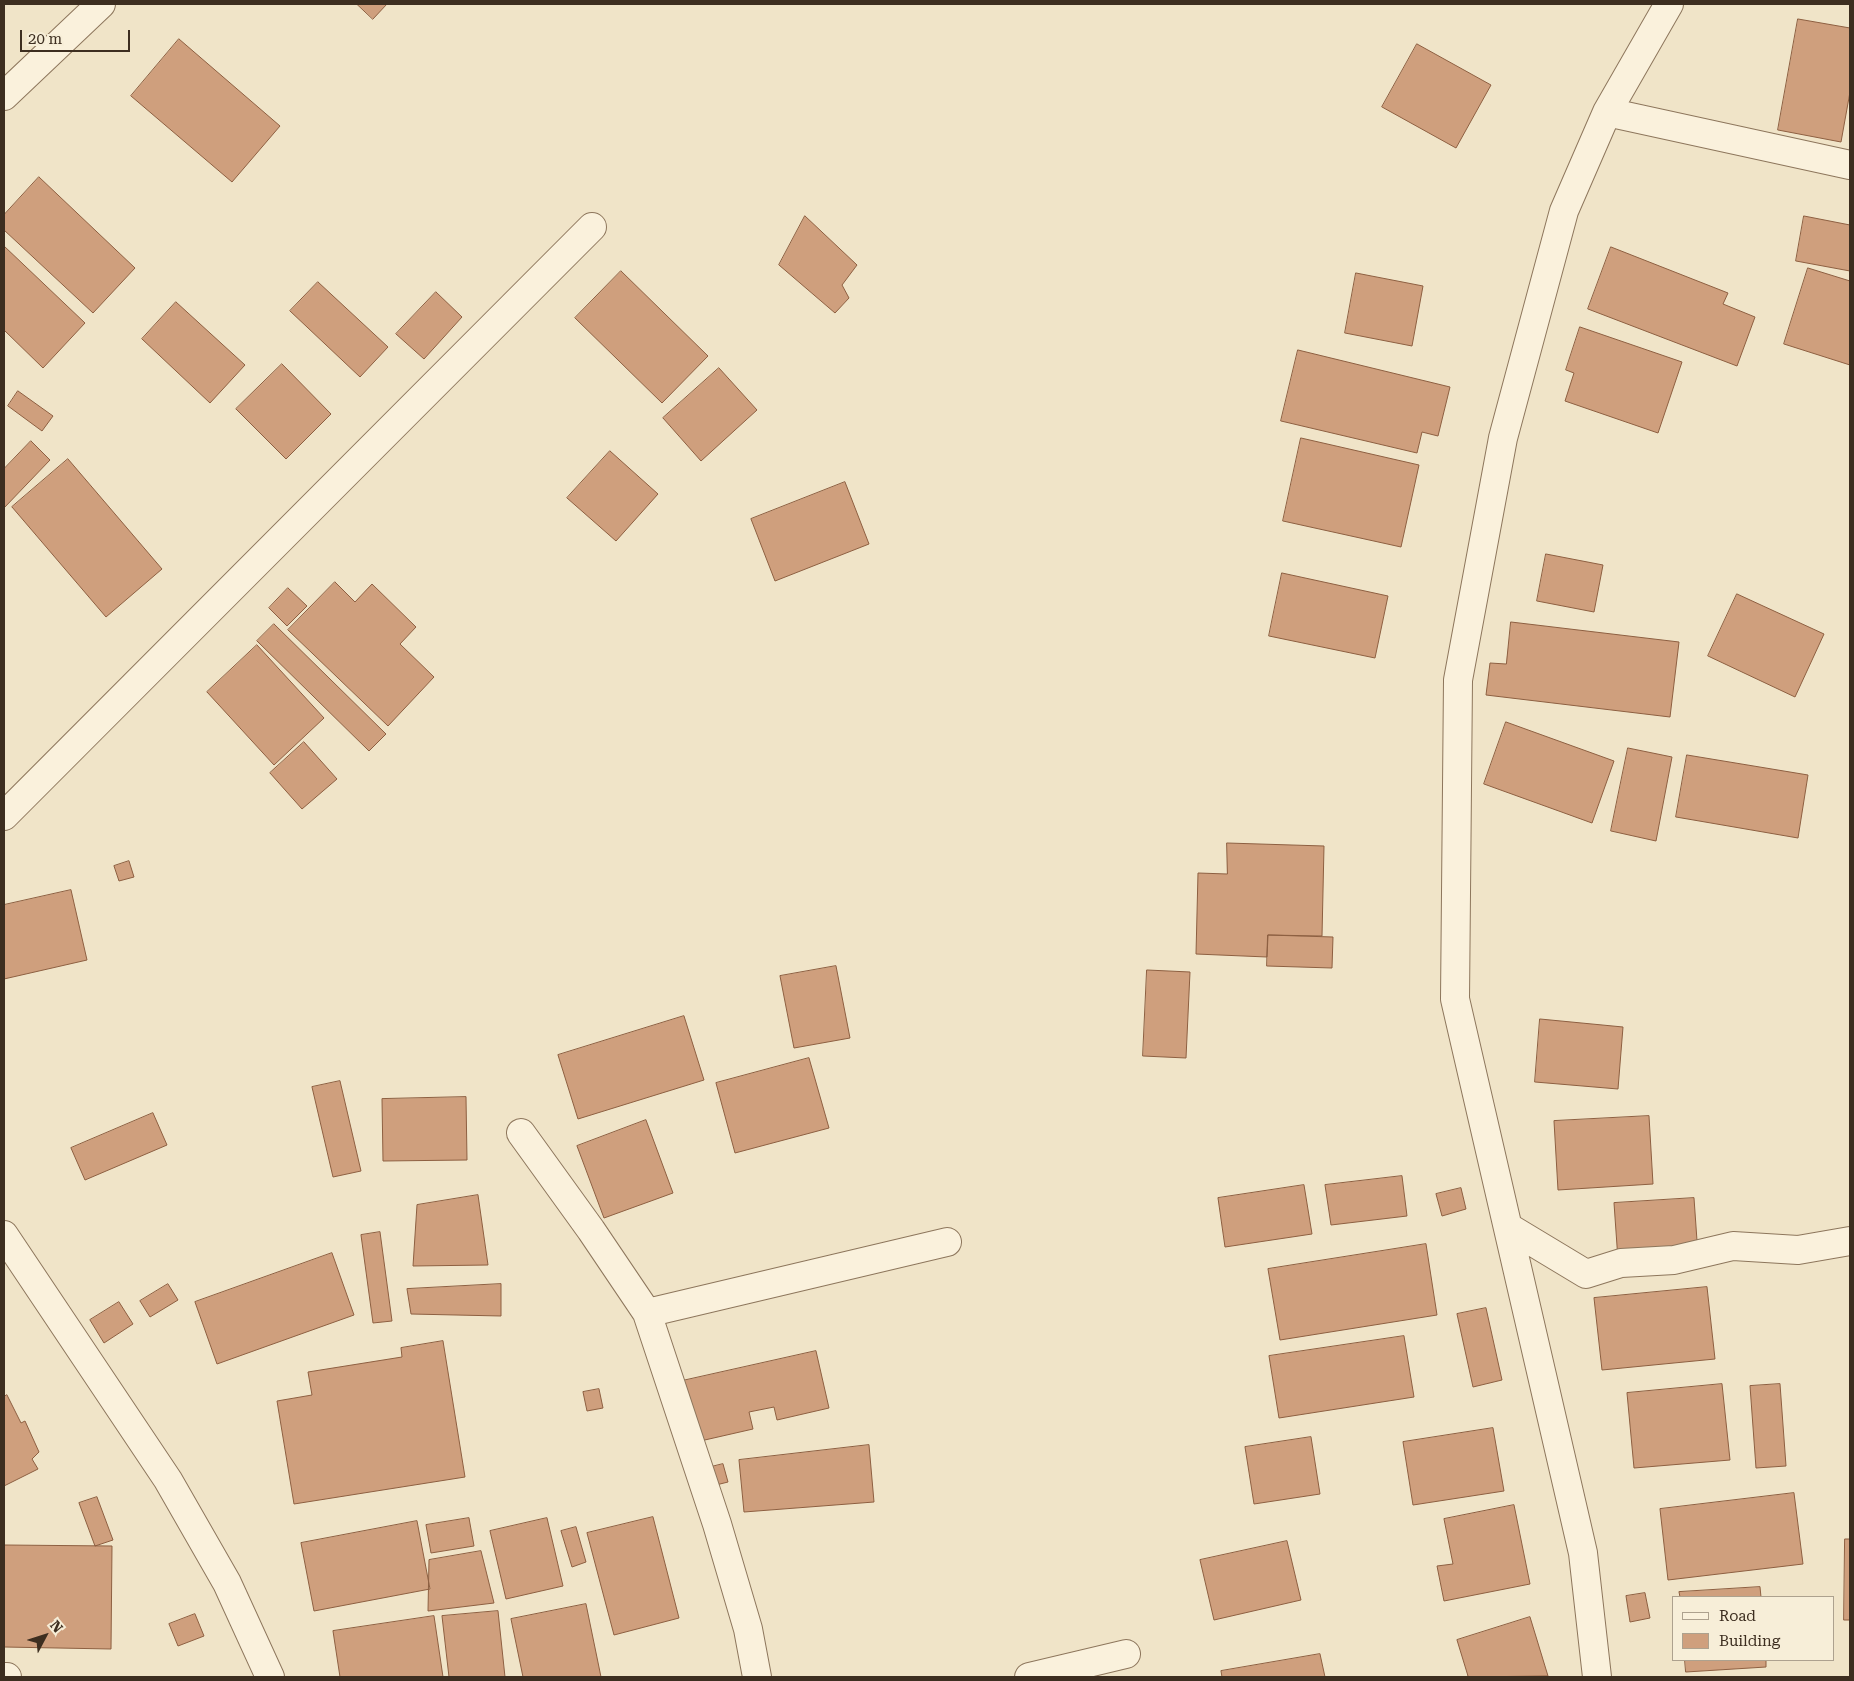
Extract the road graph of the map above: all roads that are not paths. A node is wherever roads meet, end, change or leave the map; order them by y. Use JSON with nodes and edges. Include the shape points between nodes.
{"nodes":[{"id":1,"x":101,"y":4,"type":"edge"},
{"id":2,"x":1669,"y":4,"type":"edge"},
{"id":3,"x":4,"y":96,"type":"edge"},
{"id":4,"x":1607,"y":112,"type":"junction"},
{"id":5,"x":1850,"y":164,"type":"edge"},
{"id":6,"x":592,"y":227,"type":"dead end"},
{"id":7,"x":4,"y":816,"type":"edge"},
{"id":8,"x":521,"y":1133,"type":"dead end"},
{"id":9,"x":1508,"y":1227,"type":"junction"},
{"id":10,"x":4,"y":1235,"type":"edge"},
{"id":11,"x":1850,"y":1241,"type":"edge"},
{"id":12,"x":947,"y":1242,"type":"dead end"},
{"id":13,"x":647,"y":1313,"type":"junction"},
{"id":14,"x":1126,"y":1654,"type":"dead end"},
{"id":15,"x":270,"y":1677,"type":"edge"},
{"id":16,"x":757,"y":1677,"type":"edge"},
{"id":17,"x":1029,"y":1677,"type":"edge"},
{"id":18,"x":1597,"y":1677,"type":"edge"}],
"edges":[{"from":1,"to":3,"type":"street"},
{"from":2,"to":4,"type":"street"},
{"from":4,"to":5,"type":"street"},
{"from":4,"to":9,"type":"street","via":[[1564,210],[1503,438],[1458,680],[1455,999]]},
{"from":6,"to":7,"type":"street"},
{"from":8,"to":13,"type":"street"},
{"from":9,"to":11,"type":"street","via":[[1586,1274],[1621,1262],[1674,1260],[1733,1246],[1798,1250]]},
{"from":9,"to":18,"type":"street","via":[[1583,1553]]},
{"from":10,"to":15,"type":"street","via":[[168,1480],[227,1583]]},
{"from":12,"to":13,"type":"street"},
{"from":13,"to":16,"type":"street","via":[[717,1524],[748,1630]]},
{"from":14,"to":17,"type":"street"}]}
